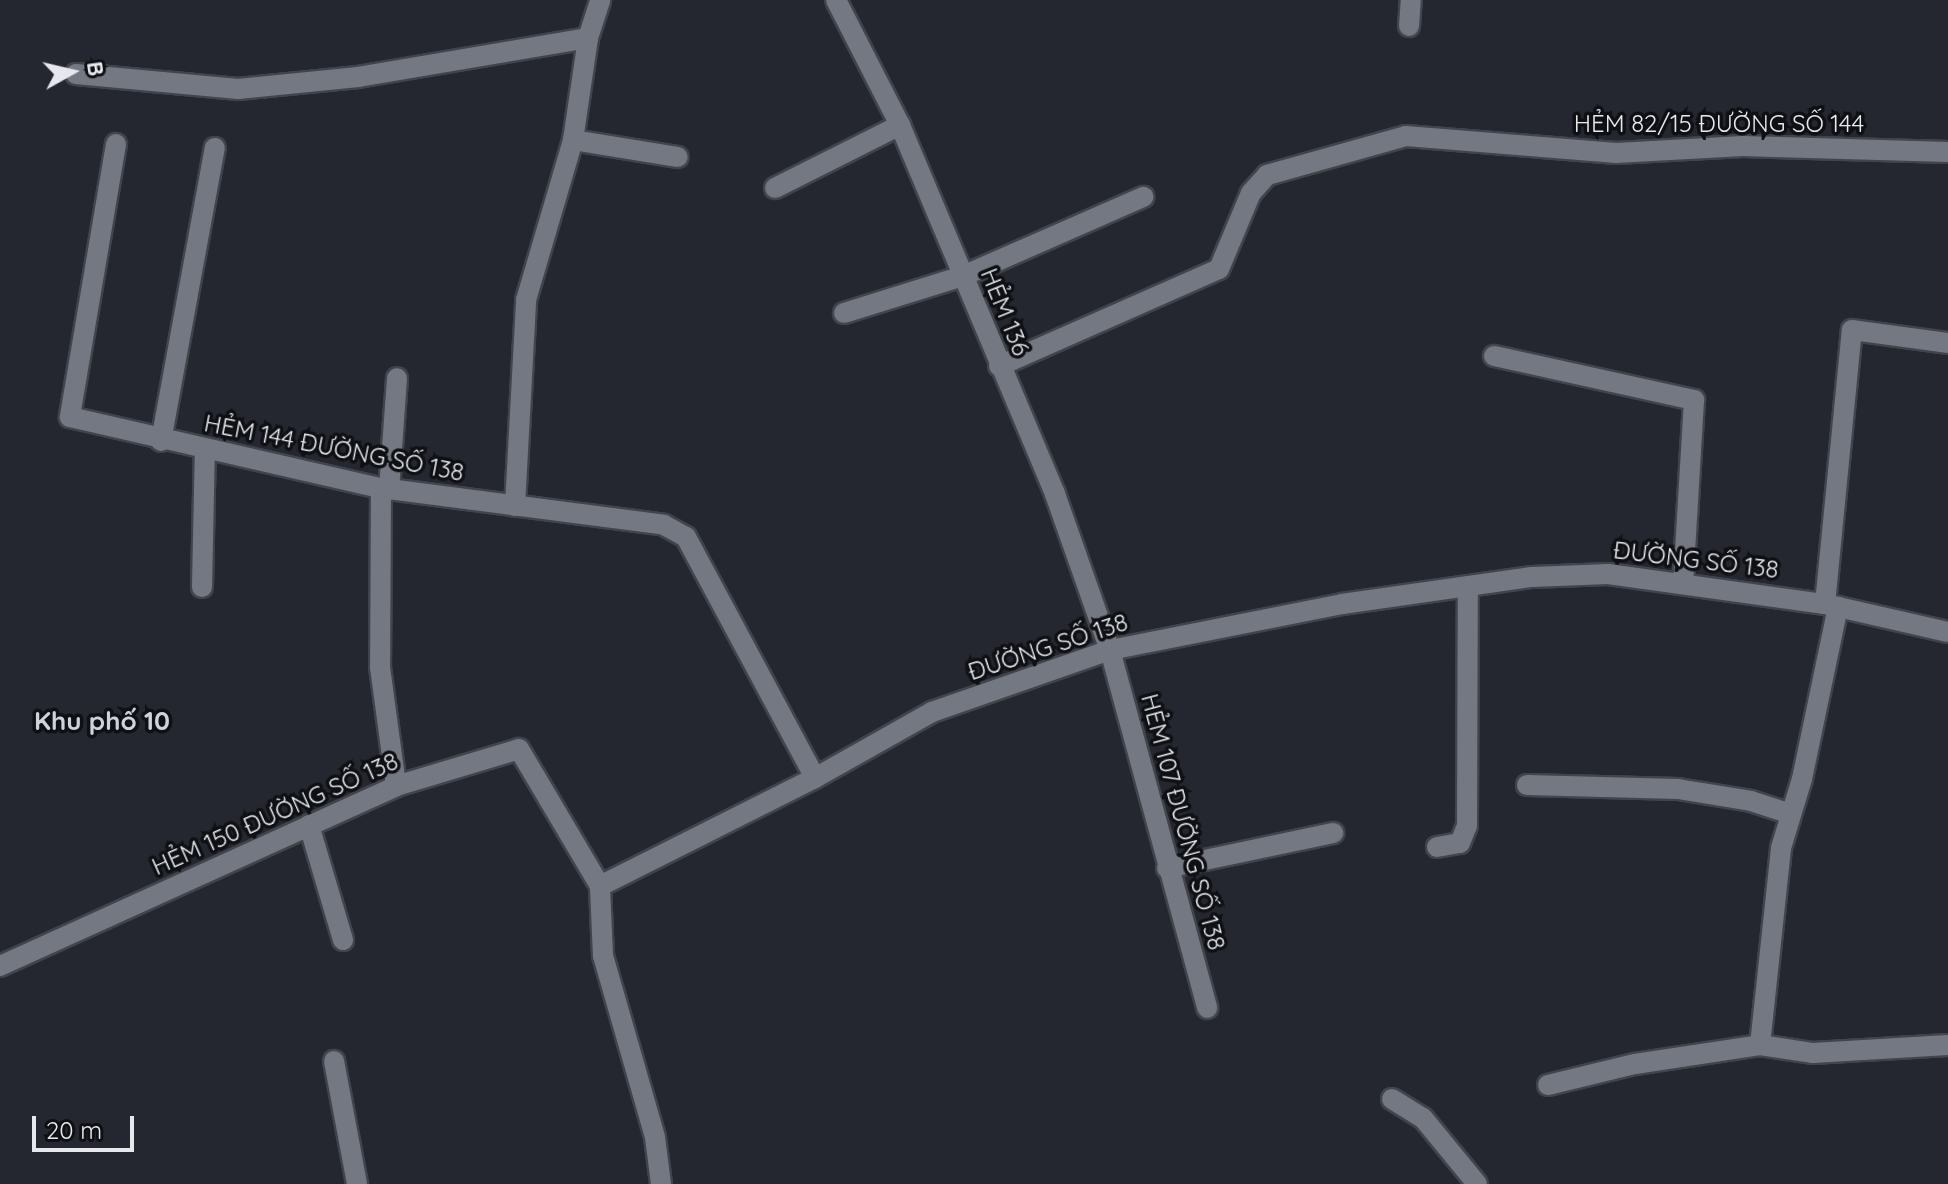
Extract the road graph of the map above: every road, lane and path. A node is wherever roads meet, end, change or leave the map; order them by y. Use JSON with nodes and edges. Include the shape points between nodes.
{"nodes":[{"id":1,"x":600,"y":0,"type":"edge"},
{"id":2,"x":836,"y":0,"type":"edge"},
{"id":3,"x":1411,"y":0,"type":"edge"},
{"id":4,"x":1409,"y":26,"type":"dead end"},
{"id":5,"x":588,"y":38,"type":"junction"},
{"id":6,"x":76,"y":74,"type":"dead end"},
{"id":7,"x":900,"y":125,"type":"junction"},
{"id":8,"x":573,"y":140,"type":"junction"},
{"id":9,"x":116,"y":144,"type":"dead end"},
{"id":10,"x":215,"y":148,"type":"dead end"},
{"id":11,"x":1948,"y":152,"type":"edge"},
{"id":12,"x":678,"y":157,"type":"dead end"},
{"id":13,"x":775,"y":188,"type":"dead end"},
{"id":14,"x":1143,"y":197,"type":"dead end"},
{"id":15,"x":963,"y":276,"type":"junction"},
{"id":16,"x":844,"y":313,"type":"dead end"},
{"id":17,"x":1948,"y":343,"type":"edge"},
{"id":18,"x":1494,"y":356,"type":"dead end"},
{"id":19,"x":999,"y":366,"type":"junction"},
{"id":20,"x":397,"y":378,"type":"dead end"},
{"id":21,"x":161,"y":441,"type":"junction"},
{"id":22,"x":205,"y":449,"type":"junction"},
{"id":23,"x":385,"y":489,"type":"junction"},
{"id":24,"x":515,"y":506,"type":"junction"},
{"id":25,"x":1683,"y":584,"type":"junction"},
{"id":26,"x":1468,"y":586,"type":"junction"},
{"id":27,"x":202,"y":587,"type":"dead end"},
{"id":28,"x":1831,"y":605,"type":"junction"},
{"id":29,"x":1948,"y":632,"type":"edge"},
{"id":30,"x":1110,"y":650,"type":"junction"},
{"id":31,"x":815,"y":778,"type":"junction"},
{"id":32,"x":1527,"y":785,"type":"dead end"},
{"id":33,"x":396,"y":786,"type":"junction"},
{"id":34,"x":1791,"y":814,"type":"junction"},
{"id":35,"x":309,"y":825,"type":"junction"},
{"id":36,"x":1333,"y":833,"type":"dead end"},
{"id":37,"x":1437,"y":847,"type":"dead end"},
{"id":38,"x":1167,"y":868,"type":"junction"},
{"id":39,"x":600,"y":886,"type":"junction"},
{"id":40,"x":343,"y":940,"type":"dead end"},
{"id":41,"x":0,"y":966,"type":"edge"},
{"id":42,"x":1207,"y":1008,"type":"dead end"},
{"id":43,"x":1760,"y":1045,"type":"junction"},
{"id":44,"x":1948,"y":1045,"type":"edge"},
{"id":45,"x":334,"y":1061,"type":"dead end"},
{"id":46,"x":1548,"y":1085,"type":"dead end"},
{"id":47,"x":1392,"y":1099,"type":"dead end"},
{"id":48,"x":357,"y":1184,"type":"edge"},
{"id":49,"x":661,"y":1184,"type":"edge"},
{"id":50,"x":1477,"y":1184,"type":"edge"}],
"edges":[{"from":1,"to":5,"type":"street"},
{"from":2,"to":7,"type":"street","name":"HẺM 136"},
{"from":3,"to":4,"type":"street"},
{"from":5,"to":6,"type":"street","via":[[358,77],[238,89]]},
{"from":5,"to":8,"type":"street"},
{"from":7,"to":13,"type":"street"},
{"from":7,"to":15,"type":"street","name":"HẺM 136"},
{"from":8,"to":12,"type":"street"},
{"from":8,"to":24,"type":"street","via":[[526,300]]},
{"from":9,"to":21,"type":"street","name":"HẺM 144 ĐƯỜNG SỐ 138","via":[[70,417]]},
{"from":10,"to":21,"type":"street"},
{"from":11,"to":19,"type":"street","name":"HẺM 82/15 ĐƯỜNG SỐ 144","via":[[1743,146],[1616,153],[1406,136],[1267,175],[1251,193],[1219,269]]},
{"from":14,"to":15,"type":"street"},
{"from":15,"to":16,"type":"street"},
{"from":15,"to":19,"type":"street","name":"HẺM 136"},
{"from":17,"to":28,"type":"street","via":[[1852,330]]},
{"from":18,"to":25,"type":"street","via":[[1694,400]]},
{"from":19,"to":30,"type":"street","name":"HẺM 136","via":[[1055,494]]},
{"from":20,"to":23,"type":"street"},
{"from":21,"to":22,"type":"street","name":"HẺM 144 ĐƯỜNG SỐ 138"},
{"from":22,"to":23,"type":"street","name":"HẺM 144 ĐƯỜNG SỐ 138"},
{"from":22,"to":27,"type":"street"},
{"from":23,"to":24,"type":"street","name":"HẺM 144 ĐƯỜNG SỐ 138"},
{"from":23,"to":33,"type":"street","via":[[380,667]]},
{"from":24,"to":31,"type":"street","name":"HẺM 144 ĐƯỜNG SỐ 138","via":[[664,525],[686,537]]},
{"from":25,"to":26,"type":"street","name":"ĐƯỜNG SỐ 138","via":[[1608,574]]},
{"from":25,"to":28,"type":"street","name":"ĐƯỜNG SỐ 138"},
{"from":26,"to":30,"type":"street","name":"ĐƯỜNG SỐ 138","via":[[1342,604]]},
{"from":26,"to":37,"type":"street","via":[[1467,826],[1460,843]]},
{"from":28,"to":29,"type":"street","name":"ĐƯỜNG SỐ 138"},
{"from":28,"to":34,"type":"street"},
{"from":30,"to":31,"type":"street","name":"ĐƯỜNG SỐ 138","via":[[932,712]]},
{"from":30,"to":38,"type":"street","name":"HẺM 107 ĐƯỜNG SỐ 138"},
{"from":31,"to":39,"type":"street","name":"ĐƯỜNG SỐ 138"},
{"from":32,"to":34,"type":"street","via":[[1678,789],[1751,801]]},
{"from":33,"to":35,"type":"street","name":"HẺM 150 ĐƯỜNG SỐ 138"},
{"from":33,"to":39,"type":"street","name":"HẺM 150 ĐƯỜNG SỐ 138","via":[[519,749]]},
{"from":34,"to":43,"type":"street","via":[[1781,848]]},
{"from":35,"to":40,"type":"street"},
{"from":35,"to":41,"type":"street","name":"HẺM 150 ĐƯỜNG SỐ 138"},
{"from":36,"to":38,"type":"street"},
{"from":38,"to":42,"type":"street","name":"HẺM 107 ĐƯỜNG SỐ 138"},
{"from":39,"to":49,"type":"street","via":[[603,956],[655,1137]]},
{"from":43,"to":44,"type":"street","via":[[1813,1053]]},
{"from":43,"to":46,"type":"street","via":[[1635,1064]]},
{"from":45,"to":48,"type":"street"},
{"from":47,"to":50,"type":"street","via":[[1423,1118]]}]}
